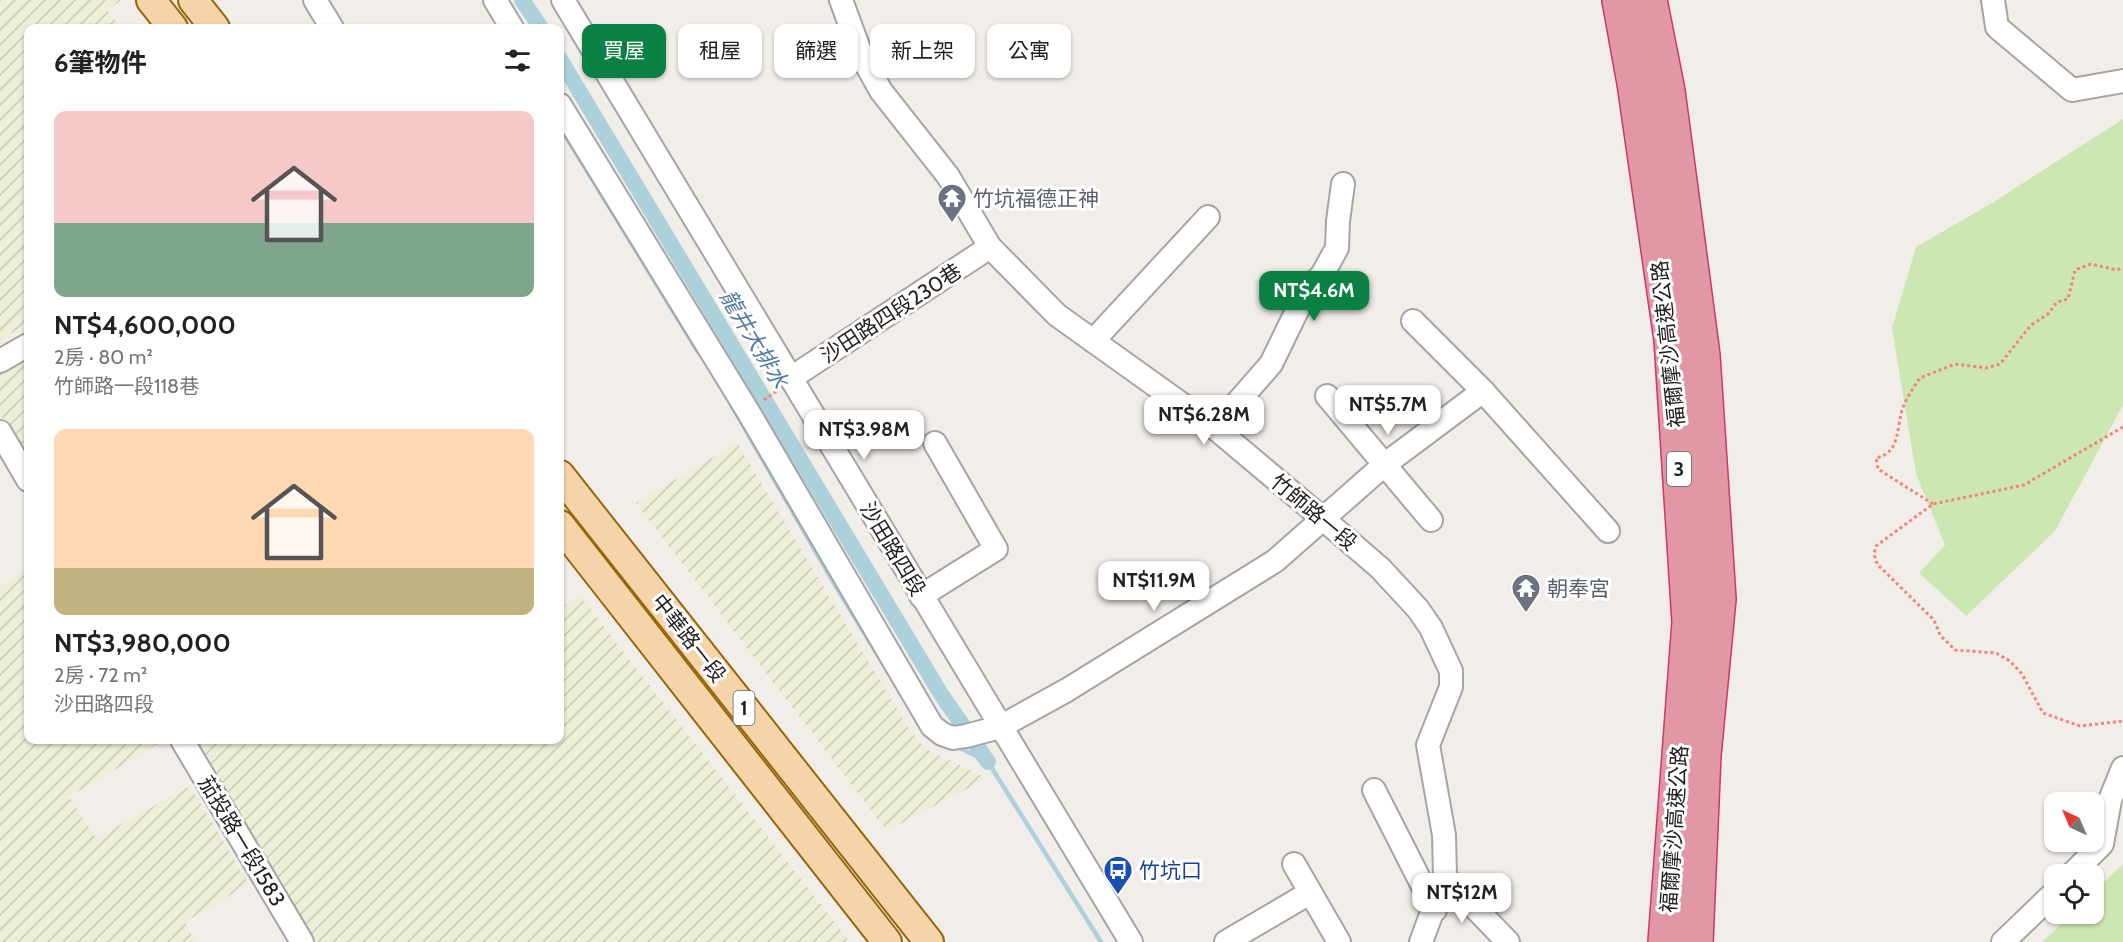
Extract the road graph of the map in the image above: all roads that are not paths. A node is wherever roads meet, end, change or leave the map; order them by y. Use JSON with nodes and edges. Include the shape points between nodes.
{"nodes":[{"id":1,"x":151,"y":0,"type":"edge"},
{"id":2,"x":193,"y":0,"type":"edge"},
{"id":3,"x":315,"y":0,"type":"edge"},
{"id":4,"x":495,"y":0,"type":"edge"},
{"id":5,"x":563,"y":0,"type":"edge"},
{"id":6,"x":841,"y":0,"type":"edge"},
{"id":7,"x":1619,"y":0,"type":"edge"},
{"id":8,"x":1650,"y":0,"type":"edge"},
{"id":9,"x":1993,"y":0,"type":"edge"},
{"id":10,"x":170,"y":24,"type":"edge"},
{"id":11,"x":212,"y":24,"type":"edge"},
{"id":12,"x":330,"y":24,"type":"edge"},
{"id":13,"x":510,"y":24,"type":"edge"},
{"id":14,"x":565,"y":27,"type":"edge"},
{"id":15,"x":2123,"y":81,"type":"edge"},
{"id":16,"x":564,"y":112,"type":"edge"},
{"id":17,"x":1343,"y":184,"type":"dead end"},
{"id":18,"x":1208,"y":217,"type":"dead end"},
{"id":19,"x":990,"y":247,"type":"junction"},
{"id":20,"x":1413,"y":321,"type":"dead end"},
{"id":21,"x":1093,"y":341,"type":"junction"},
{"id":22,"x":24,"y":347,"type":"edge"},
{"id":23,"x":0,"y":361,"type":"edge"},
{"id":24,"x":786,"y":382,"type":"junction"},
{"id":25,"x":1483,"y":391,"type":"junction"},
{"id":26,"x":1327,"y":396,"type":"dead end"},
{"id":27,"x":1215,"y":428,"type":"junction"},
{"id":28,"x":0,"y":432,"type":"edge"},
{"id":29,"x":935,"y":443,"type":"dead end"},
{"id":30,"x":1384,"y":465,"type":"junction"},
{"id":31,"x":24,"y":473,"type":"edge"},
{"id":32,"x":564,"y":480,"type":"edge"},
{"id":33,"x":1322,"y":518,"type":"junction"},
{"id":34,"x":1431,"y":520,"type":"dead end"},
{"id":35,"x":564,"y":530,"type":"edge"},
{"id":36,"x":1608,"y":531,"type":"dead end"},
{"id":37,"x":921,"y":596,"type":"junction"},
{"id":38,"x":1000,"y":727,"type":"junction"},
{"id":39,"x":184,"y":744,"type":"edge"},
{"id":40,"x":2123,"y":768,"type":"edge"},
{"id":41,"x":1374,"y":790,"type":"dead end"},
{"id":42,"x":1294,"y":864,"type":"dead end"},
{"id":43,"x":2082,"y":864,"type":"edge"},
{"id":44,"x":1445,"y":877,"type":"junction"},
{"id":45,"x":1301,"y":898,"type":"dead end"},
{"id":46,"x":2044,"y":903,"type":"edge"},
{"id":47,"x":1435,"y":910,"type":"junction"},
{"id":48,"x":302,"y":942,"type":"edge"},
{"id":49,"x":887,"y":942,"type":"edge"},
{"id":50,"x":929,"y":942,"type":"edge"},
{"id":51,"x":1131,"y":942,"type":"edge"},
{"id":52,"x":1226,"y":942,"type":"edge"},
{"id":53,"x":1339,"y":942,"type":"edge"},
{"id":54,"x":1421,"y":942,"type":"edge"},
{"id":55,"x":1508,"y":942,"type":"edge"},
{"id":56,"x":1665,"y":942,"type":"edge"},
{"id":57,"x":1696,"y":942,"type":"edge"},
{"id":58,"x":2003,"y":942,"type":"edge"}],
"edges":[{"from":1,"to":10,"type":"main road"},
{"from":2,"to":11,"type":"main road"},
{"from":3,"to":12,"type":"street"},
{"from":4,"to":13,"type":"street"},
{"from":5,"to":14,"type":"street","name":"沙田路四段"},
{"from":6,"to":19,"type":"street","name":"竹師路一段","via":[[862,57],[881,91],[948,176]]},
{"from":7,"to":56,"type":"highway","name":"福爾摩沙高速公路","number":"3","via":[[1671,340],[1689,622]]},
{"from":8,"to":57,"type":"highway","name":"福爾摩沙高速公路","number":"3","via":[[1668,91],[1703,355],[1719,599],[1704,755]]},
{"from":9,"to":15,"type":"street","via":[[1997,27],[2072,90]]},
{"from":14,"to":24,"type":"street","name":"沙田路四段"},
{"from":16,"to":38,"type":"street","via":[[743,403],[932,726],[953,738]]},
{"from":17,"to":27,"type":"street","via":[[1337,248],[1322,275],[1307,290],[1271,364]]},
{"from":18,"to":21,"type":"street"},
{"from":19,"to":21,"type":"street","name":"竹師路一段","via":[[1057,315]]},
{"from":19,"to":24,"type":"street","name":"沙田路四段230巷"},
{"from":20,"to":25,"type":"street"},
{"from":21,"to":27,"type":"street","name":"竹師路一段"},
{"from":22,"to":23,"type":"street"},
{"from":24,"to":37,"type":"street","name":"沙田路四段"},
{"from":25,"to":30,"type":"street"},
{"from":25,"to":36,"type":"street"},
{"from":26,"to":30,"type":"street"},
{"from":27,"to":33,"type":"street","name":"竹師路一段"},
{"from":28,"to":31,"type":"street"},
{"from":29,"to":37,"type":"street","via":[[996,549]]},
{"from":30,"to":33,"type":"street"},
{"from":30,"to":34,"type":"street"},
{"from":32,"to":50,"type":"main road","name":"中華路一段","number":"1"},
{"from":33,"to":38,"type":"street","via":[[1275,561]]},
{"from":33,"to":44,"type":"street","name":"竹師路一段","via":[[1380,568],[1418,609],[1451,671],[1451,687],[1428,745],[1444,835]]},
{"from":35,"to":49,"type":"main road","name":"中華路一段","number":"1"},
{"from":37,"to":38,"type":"street","name":"沙田路四段"},
{"from":38,"to":51,"type":"street","name":"沙田路四段"},
{"from":39,"to":48,"type":"street","name":"茄投路一段1583"},
{"from":40,"to":43,"type":"street","via":[[2110,801],[2102,844]]},
{"from":41,"to":47,"type":"street"},
{"from":42,"to":53,"type":"street"},
{"from":44,"to":47,"type":"street","name":"竹師路一段"},
{"from":44,"to":55,"type":"street"},
{"from":45,"to":52,"type":"street"},
{"from":46,"to":58,"type":"street"},
{"from":47,"to":54,"type":"street","name":"竹師路一段"}]}
